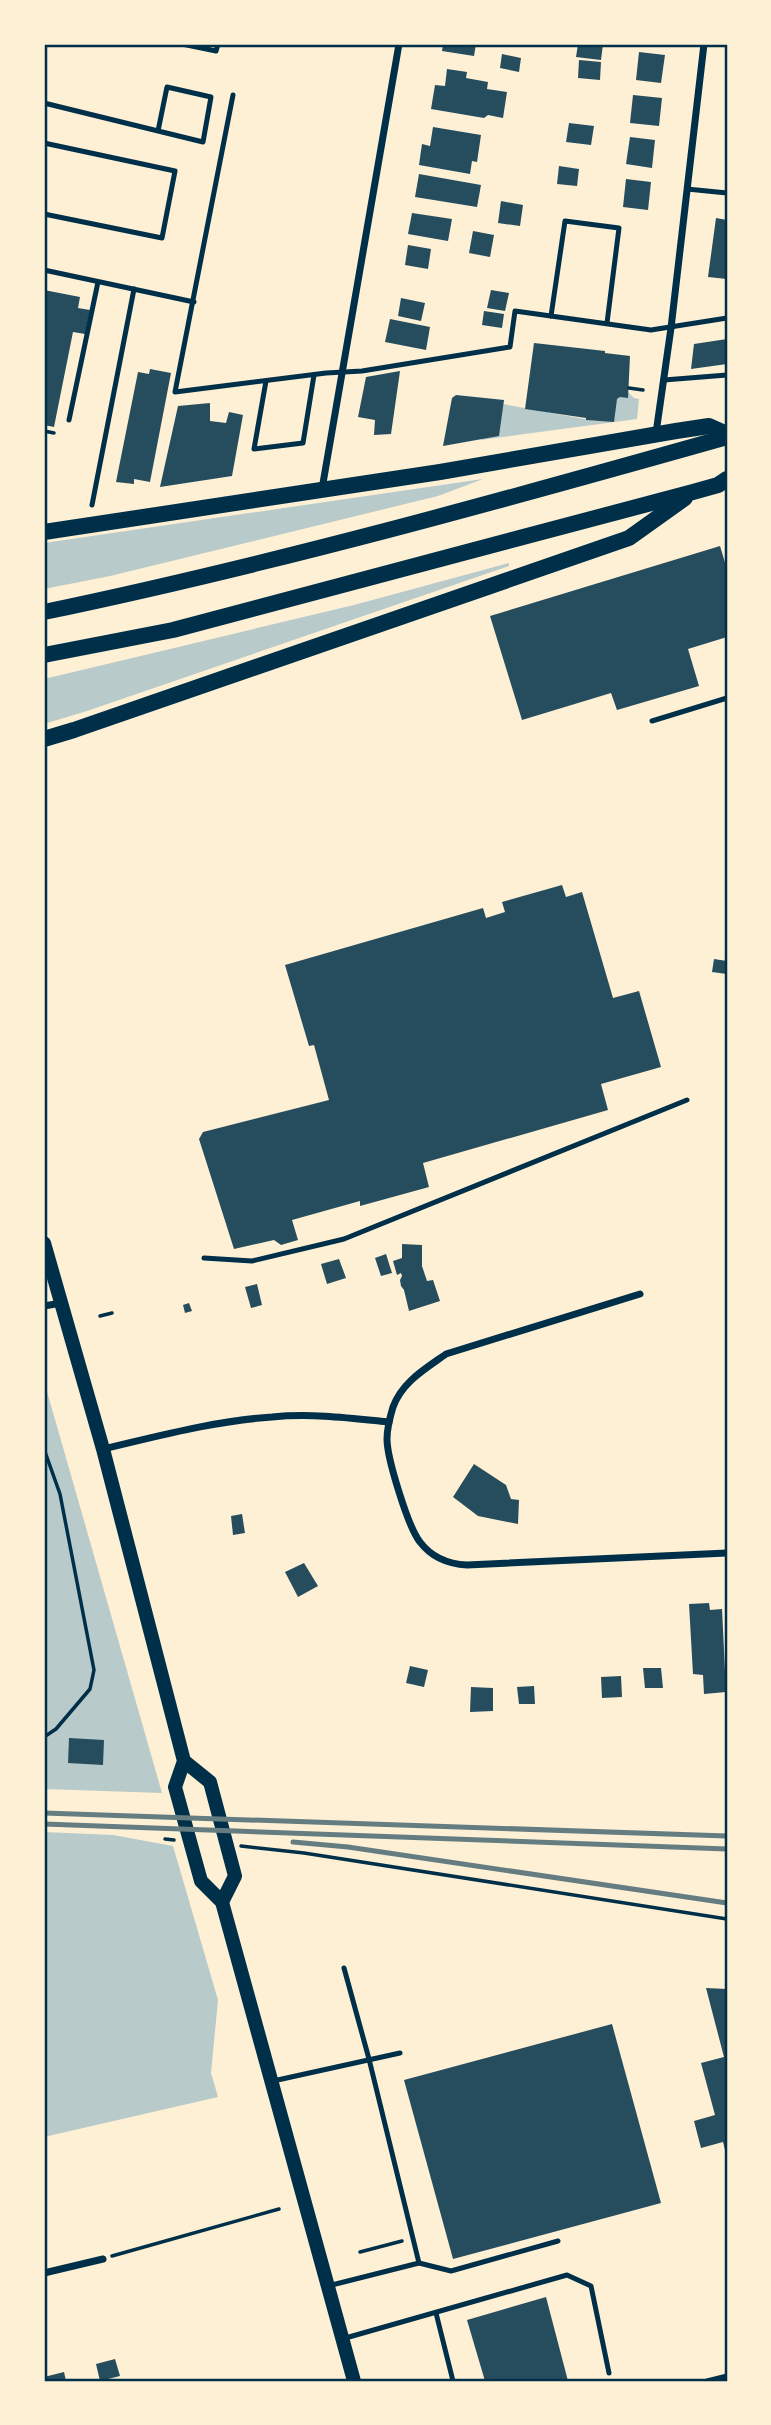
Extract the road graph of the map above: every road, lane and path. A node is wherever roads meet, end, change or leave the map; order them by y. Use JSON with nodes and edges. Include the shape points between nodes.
{"nodes":[{"id":1,"x":182,"y":44,"type":"edge"},
{"id":2,"x":218,"y":44,"type":"edge"},
{"id":3,"x":398,"y":44,"type":"edge"},
{"id":4,"x":704,"y":44,"type":"edge"},
{"id":5,"x":233,"y":95,"type":"dead end"},
{"id":6,"x":44,"y":103,"type":"edge"},
{"id":7,"x":158,"y":131,"type":"junction"},
{"id":8,"x":44,"y":144,"type":"edge"},
{"id":9,"x":687,"y":189,"type":"junction"},
{"id":10,"x":727,"y":193,"type":"edge"},
{"id":11,"x":44,"y":214,"type":"edge"},
{"id":12,"x":44,"y":270,"type":"edge"},
{"id":13,"x":98,"y":282,"type":"junction"},
{"id":14,"x":134,"y":289,"type":"junction"},
{"id":15,"x":194,"y":302,"type":"junction"},
{"id":16,"x":551,"y":316,"type":"junction"},
{"id":17,"x":727,"y":318,"type":"edge"},
{"id":18,"x":607,"y":323,"type":"junction"},
{"id":19,"x":671,"y":328,"type":"junction"},
{"id":20,"x":342,"y":373,"type":"junction"},
{"id":21,"x":314,"y":375,"type":"junction"},
{"id":22,"x":727,"y":375,"type":"edge"},
{"id":23,"x":664,"y":380,"type":"junction"},
{"id":24,"x":267,"y":381,"type":"junction"},
{"id":25,"x":629,"y":388,"type":"dead end"},
{"id":26,"x":643,"y":390,"type":"dead end"},
{"id":27,"x":69,"y":420,"type":"dead end"},
{"id":28,"x":44,"y":431,"type":"edge"},
{"id":29,"x":54,"y":433,"type":"dead end"},
{"id":30,"x":656,"y":433,"type":"junction"},
{"id":31,"x":727,"y":435,"type":"edge"},
{"id":32,"x":727,"y":479,"type":"edge"},
{"id":33,"x":322,"y":489,"type":"junction"},
{"id":34,"x":693,"y":492,"type":"junction"},
{"id":35,"x":92,"y":505,"type":"dead end"},
{"id":36,"x":44,"y":532,"type":"edge"},
{"id":37,"x":44,"y":612,"type":"edge"},
{"id":38,"x":44,"y":655,"type":"edge"},
{"id":39,"x":727,"y":698,"type":"edge"},
{"id":40,"x":652,"y":720,"type":"dead end"},
{"id":41,"x":44,"y":739,"type":"edge"},
{"id":42,"x":687,"y":1100,"type":"dead end"},
{"id":43,"x":44,"y":1243,"type":"edge"},
{"id":44,"x":204,"y":1258,"type":"dead end"},
{"id":45,"x":640,"y":1294,"type":"dead end"},
{"id":46,"x":61,"y":1303,"type":"junction"},
{"id":47,"x":44,"y":1306,"type":"edge"},
{"id":48,"x":112,"y":1313,"type":"dead end"},
{"id":49,"x":100,"y":1316,"type":"dead end"},
{"id":50,"x":389,"y":1422,"type":"junction"},
{"id":51,"x":44,"y":1449,"type":"edge"},
{"id":52,"x":103,"y":1449,"type":"junction"},
{"id":53,"x":727,"y":1553,"type":"edge"},
{"id":54,"x":44,"y":1737,"type":"edge"},
{"id":55,"x":184,"y":1760,"type":"junction"},
{"id":56,"x":239,"y":1846,"type":"dead end"},
{"id":57,"x":222,"y":1902,"type":"junction"},
{"id":58,"x":727,"y":1919,"type":"edge"},
{"id":59,"x":344,"y":1968,"type":"dead end"},
{"id":60,"x":400,"y":2053,"type":"dead end"},
{"id":61,"x":369,"y":2059,"type":"junction"},
{"id":62,"x":272,"y":2081,"type":"junction"},
{"id":63,"x":279,"y":2209,"type":"dead end"},
{"id":64,"x":402,"y":2241,"type":"dead end"},
{"id":65,"x":558,"y":2241,"type":"dead end"},
{"id":66,"x":360,"y":2252,"type":"dead end"},
{"id":67,"x":103,"y":2259,"type":"joint"},
{"id":68,"x":419,"y":2263,"type":"junction"},
{"id":69,"x":44,"y":2273,"type":"edge"},
{"id":70,"x":328,"y":2286,"type":"junction"},
{"id":71,"x":436,"y":2314,"type":"junction"},
{"id":72,"x":342,"y":2339,"type":"junction"},
{"id":73,"x":609,"y":2372,"type":"dead end"},
{"id":74,"x":727,"y":2376,"type":"edge"},
{"id":75,"x":354,"y":2381,"type":"edge"},
{"id":76,"x":453,"y":2381,"type":"edge"},
{"id":77,"x":707,"y":2381,"type":"edge"}],
"edges":[{"from":1,"to":2,"type":"lane","via":[[216,51]]},
{"from":3,"to":20,"type":"street"},
{"from":4,"to":9,"type":"street"},
{"from":5,"to":15,"type":"lane"},
{"from":6,"to":7,"type":"lane"},
{"from":7,"to":7,"type":"lane","via":[[203,142],[211,97],[167,87]]},
{"from":8,"to":11,"type":"lane","via":[[175,171],[162,238]]},
{"from":9,"to":10,"type":"lane"},
{"from":9,"to":19,"type":"street"},
{"from":12,"to":13,"type":"lane"},
{"from":13,"to":14,"type":"lane"},
{"from":13,"to":27,"type":"lane"},
{"from":14,"to":15,"type":"lane"},
{"from":14,"to":35,"type":"lane"},
{"from":15,"to":24,"type":"lane","via":[[175,392]]},
{"from":16,"to":18,"type":"lane"},
{"from":16,"to":18,"type":"lane","via":[[565,221],[619,228]]},
{"from":16,"to":20,"type":"lane","via":[[515,311],[510,347]]},
{"from":17,"to":19,"type":"lane"},
{"from":18,"to":19,"type":"lane","via":[[651,330]]},
{"from":19,"to":23,"type":"street"},
{"from":20,"to":21,"type":"lane"},
{"from":20,"to":33,"type":"street"},
{"from":21,"to":24,"type":"lane"},
{"from":21,"to":24,"type":"lane","via":[[303,443],[254,449]]},
{"from":22,"to":23,"type":"lane"},
{"from":23,"to":30,"type":"street"},
{"from":25,"to":26,"type":"path"},
{"from":28,"to":29,"type":"path"},
{"from":30,"to":31,"type":"main road","via":[[709,426]]},
{"from":30,"to":33,"type":"main road"},
{"from":31,"to":37,"type":"main road","via":[[398,529]]},
{"from":32,"to":34,"type":"main road"},
{"from":33,"to":36,"type":"main road"},
{"from":34,"to":38,"type":"main road","via":[[173,630]]},
{"from":34,"to":41,"type":"main road","via":[[629,538]]},
{"from":39,"to":40,"type":"lane"},
{"from":42,"to":44,"type":"lane","via":[[344,1239],[252,1261]]},
{"from":43,"to":46,"type":"main road"},
{"from":45,"to":50,"type":"street","via":[[446,1354],[402,1390]]},
{"from":46,"to":47,"type":"street"},
{"from":46,"to":52,"type":"main road"},
{"from":48,"to":49,"type":"path"},
{"from":50,"to":52,"type":"street","via":[[271,1417],[201,1426]]},
{"from":50,"to":53,"type":"street","via":[[389,1455],[414,1533],[429,1552],[452,1564]]},
{"from":51,"to":54,"type":"path","via":[[60,1494],[94,1670],[90,1689]]},
{"from":52,"to":55,"type":"main road"},
{"from":55,"to":57,"type":"main road","via":[[175,1787],[201,1881]]},
{"from":55,"to":57,"type":"main road","via":[[210,1782],[235,1875]]},
{"from":56,"to":58,"type":"path"},
{"from":57,"to":62,"type":"main road"},
{"from":59,"to":61,"type":"lane"},
{"from":60,"to":61,"type":"lane"},
{"from":61,"to":62,"type":"lane"},
{"from":61,"to":68,"type":"lane"},
{"from":62,"to":70,"type":"main road"},
{"from":63,"to":67,"type":"path"},
{"from":64,"to":66,"type":"path"},
{"from":65,"to":68,"type":"lane","via":[[451,2271]]},
{"from":67,"to":69,"type":"street"},
{"from":68,"to":70,"type":"lane"},
{"from":70,"to":72,"type":"main road"},
{"from":71,"to":72,"type":"lane"},
{"from":71,"to":73,"type":"lane","via":[[567,2275],[591,2286]]},
{"from":71,"to":76,"type":"lane"},
{"from":72,"to":75,"type":"main road"},
{"from":74,"to":77,"type":"lane"}]}
